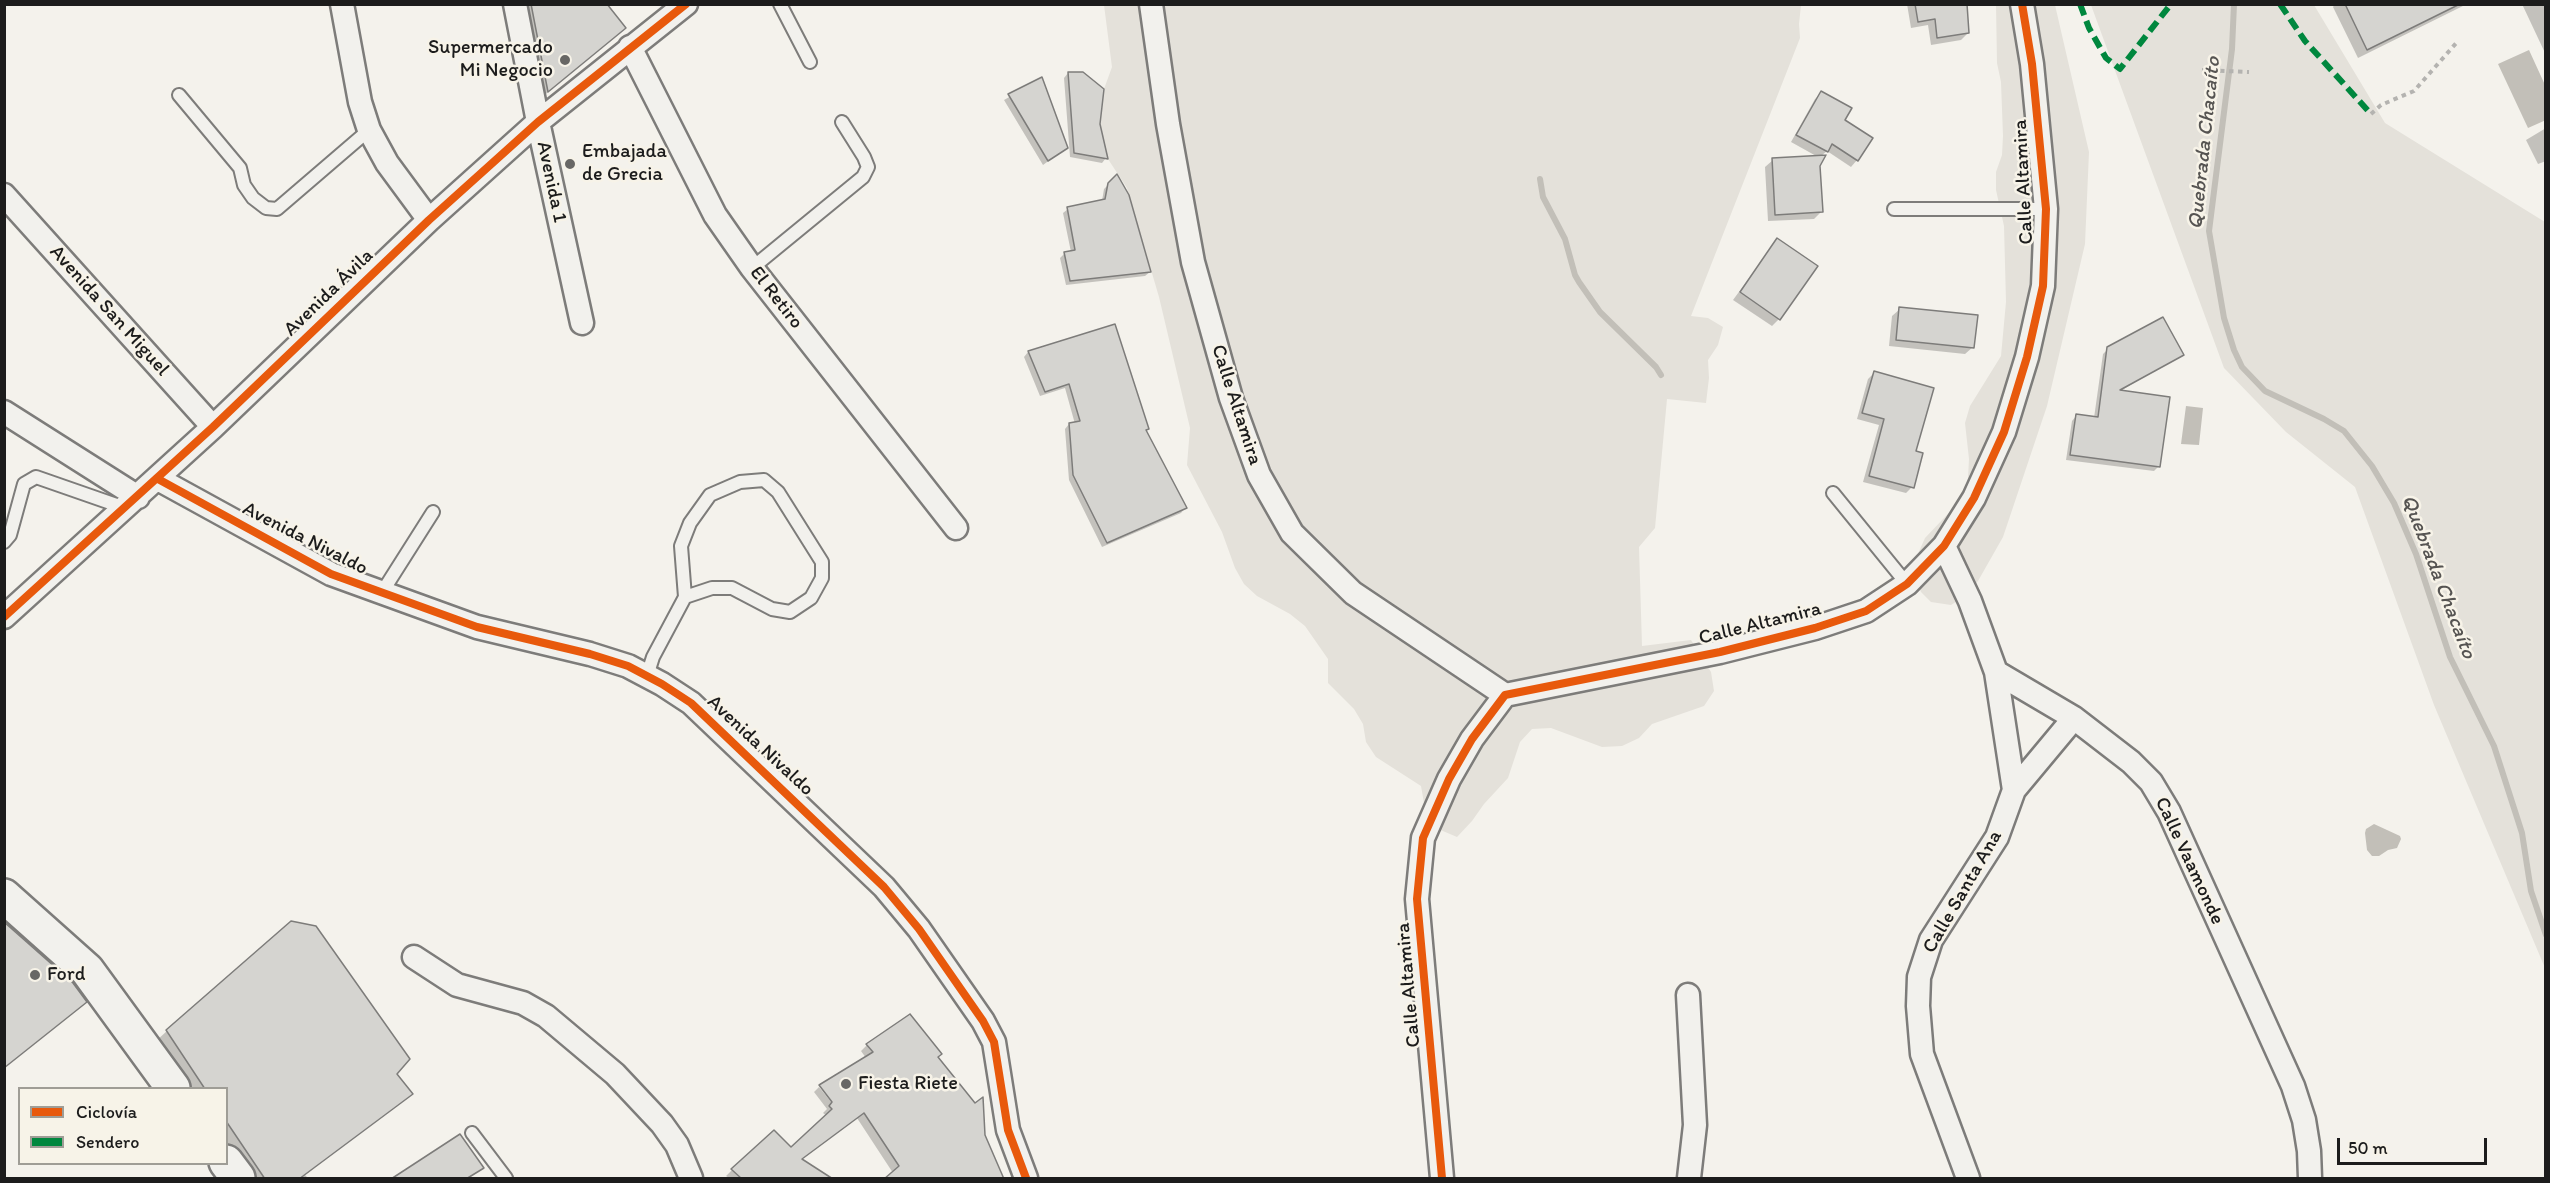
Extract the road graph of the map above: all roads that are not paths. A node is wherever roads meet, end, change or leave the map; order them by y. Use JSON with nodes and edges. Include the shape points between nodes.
{"nodes":[{"id":1,"x":342,"y":4,"type":"edge"},
{"id":2,"x":515,"y":4,"type":"edge"},
{"id":3,"x":686,"y":4,"type":"edge"},
{"id":4,"x":780,"y":4,"type":"edge"},
{"id":5,"x":1151,"y":4,"type":"edge"},
{"id":6,"x":2022,"y":4,"type":"edge"},
{"id":7,"x":630,"y":47,"type":"junction"},
{"id":8,"x":810,"y":62,"type":"dead end"},
{"id":9,"x":179,"y":96,"type":"dead end"},
{"id":10,"x":538,"y":122,"type":"junction"},
{"id":11,"x":842,"y":122,"type":"dead end"},
{"id":12,"x":369,"y":130,"type":"junction"},
{"id":13,"x":4,"y":195,"type":"edge"},
{"id":14,"x":1894,"y":209,"type":"dead end"},
{"id":15,"x":2046,"y":209,"type":"junction"},
{"id":16,"x":429,"y":220,"type":"junction"},
{"id":17,"x":752,"y":267,"type":"junction"},
{"id":18,"x":582,"y":323,"type":"dead end"},
{"id":19,"x":4,"y":412,"type":"edge"},
{"id":20,"x":213,"y":428,"type":"junction"},
{"id":21,"x":158,"y":479,"type":"junction"},
{"id":22,"x":1833,"y":493,"type":"dead end"},
{"id":23,"x":132,"y":502,"type":"junction"},
{"id":24,"x":434,"y":512,"type":"dead end"},
{"id":25,"x":956,"y":528,"type":"dead end"},
{"id":26,"x":4,"y":542,"type":"edge"},
{"id":27,"x":1944,"y":546,"type":"junction"},
{"id":28,"x":1907,"y":584,"type":"junction"},
{"id":29,"x":381,"y":594,"type":"junction"},
{"id":30,"x":685,"y":597,"type":"junction"},
{"id":31,"x":4,"y":617,"type":"edge"},
{"id":32,"x":1996,"y":672,"type":"junction"},
{"id":33,"x":647,"y":676,"type":"junction"},
{"id":34,"x":1505,"y":695,"type":"junction"},
{"id":35,"x":2074,"y":718,"type":"junction"},
{"id":36,"x":2014,"y":790,"type":"junction"},
{"id":37,"x":4,"y":896,"type":"edge"},
{"id":38,"x":414,"y":957,"type":"dead end"},
{"id":39,"x":1688,"y":995,"type":"dead end"},
{"id":40,"x":172,"y":1087,"type":"edge"},
{"id":41,"x":472,"y":1133,"type":"dead end"},
{"id":42,"x":1965,"y":1178,"type":"edge"},
{"id":43,"x":506,"y":1179,"type":"edge"},
{"id":44,"x":691,"y":1179,"type":"edge"},
{"id":45,"x":1026,"y":1179,"type":"edge"},
{"id":46,"x":1442,"y":1179,"type":"edge"},
{"id":47,"x":1689,"y":1179,"type":"edge"},
{"id":48,"x":2310,"y":1179,"type":"edge"}],
"edges":[{"from":1,"to":12,"type":"street"},
{"from":2,"to":10,"type":"street","name":"Avenida 1"},
{"from":3,"to":7,"type":"street","name":"Avenida Ávila"},
{"from":4,"to":8,"type":"lane"},
{"from":5,"to":34,"type":"street","name":"Calle Altamira","via":[[1192,262],[1231,398],[1258,475],[1292,532],[1353,593]]},
{"from":6,"to":15,"type":"street","name":"Calle Altamira"},
{"from":7,"to":10,"type":"street","name":"Avenida Ávila"},
{"from":7,"to":17,"type":"street","name":"El Retiro","via":[[716,215]]},
{"from":9,"to":12,"type":"lane","via":[[240,168],[244,185],[253,198],[266,208],[277,209]]},
{"from":10,"to":16,"type":"street","name":"Avenida Ávila"},
{"from":10,"to":18,"type":"street","name":"Avenida 1"},
{"from":11,"to":17,"type":"lane","via":[[868,167],[863,177]]},
{"from":12,"to":16,"type":"street","via":[[387,163]]},
{"from":13,"to":20,"type":"street","name":"Avenida San Miguel"},
{"from":14,"to":15,"type":"lane"},
{"from":15,"to":27,"type":"street","name":"Calle Altamira","via":[[2043,286],[2027,357],[1999,443],[1974,498]]},
{"from":16,"to":20,"type":"street","name":"Avenida Ávila"},
{"from":17,"to":25,"type":"street","name":"El Retiro"},
{"from":19,"to":23,"type":"street"},
{"from":20,"to":21,"type":"street","name":"Avenida Ávila"},
{"from":21,"to":23,"type":"street","name":"Avenida Ávila"},
{"from":21,"to":29,"type":"street","name":"Avenida Nivaldo","via":[[300,559]]},
{"from":22,"to":28,"type":"lane"},
{"from":23,"to":26,"type":"lane","via":[[36,477],[24,484],[10,535]]},
{"from":23,"to":31,"type":"street","name":"Avenida Ávila"},
{"from":24,"to":29,"type":"lane"},
{"from":27,"to":28,"type":"street","name":"Calle Altamira"},
{"from":27,"to":32,"type":"street","via":[[1970,601]]},
{"from":28,"to":34,"type":"street","name":"Calle Altamira","via":[[1866,611],[1815,628],[1720,652]]},
{"from":29,"to":33,"type":"street","name":"Avenida Nivaldo","via":[[477,627],[590,654]]},
{"from":30,"to":30,"type":"lane","via":[[712,588],[732,588],[772,609],[790,612],[811,598],[822,578],[822,562],[778,492],[764,480],[740,482],[710,495],[690,523],[681,546]]},
{"from":30,"to":33,"type":"lane"},
{"from":32,"to":35,"type":"street","name":"Calle Vaamonde"},
{"from":32,"to":36,"type":"street","name":"Calle Santa Ana"},
{"from":33,"to":45,"type":"street","name":"Avenida Nivaldo","via":[[691,703],[729,738],[884,887],[919,929],[994,1042],[1008,1130]]},
{"from":34,"to":46,"type":"street","name":"Calle Altamira","via":[[1472,739],[1449,779],[1423,838],[1417,899]]},
{"from":35,"to":36,"type":"street"},
{"from":35,"to":48,"type":"street","name":"Calle Vaamonde","via":[[2131,762],[2151,783],[2169,812],[2293,1086],[2304,1120]]},
{"from":36,"to":42,"type":"street","name":"Calle Santa Ana","via":[[1997,837],[1931,940],[1918,977],[1922,1054]]},
{"from":37,"to":40,"type":"street","via":[[87,970]]},
{"from":38,"to":44,"type":"street","via":[[457,985],[512,999],[546,1016],[615,1074],[662,1124],[677,1145]]},
{"from":39,"to":47,"type":"street","via":[[1695,1125]]},
{"from":41,"to":43,"type":"lane"}]}
